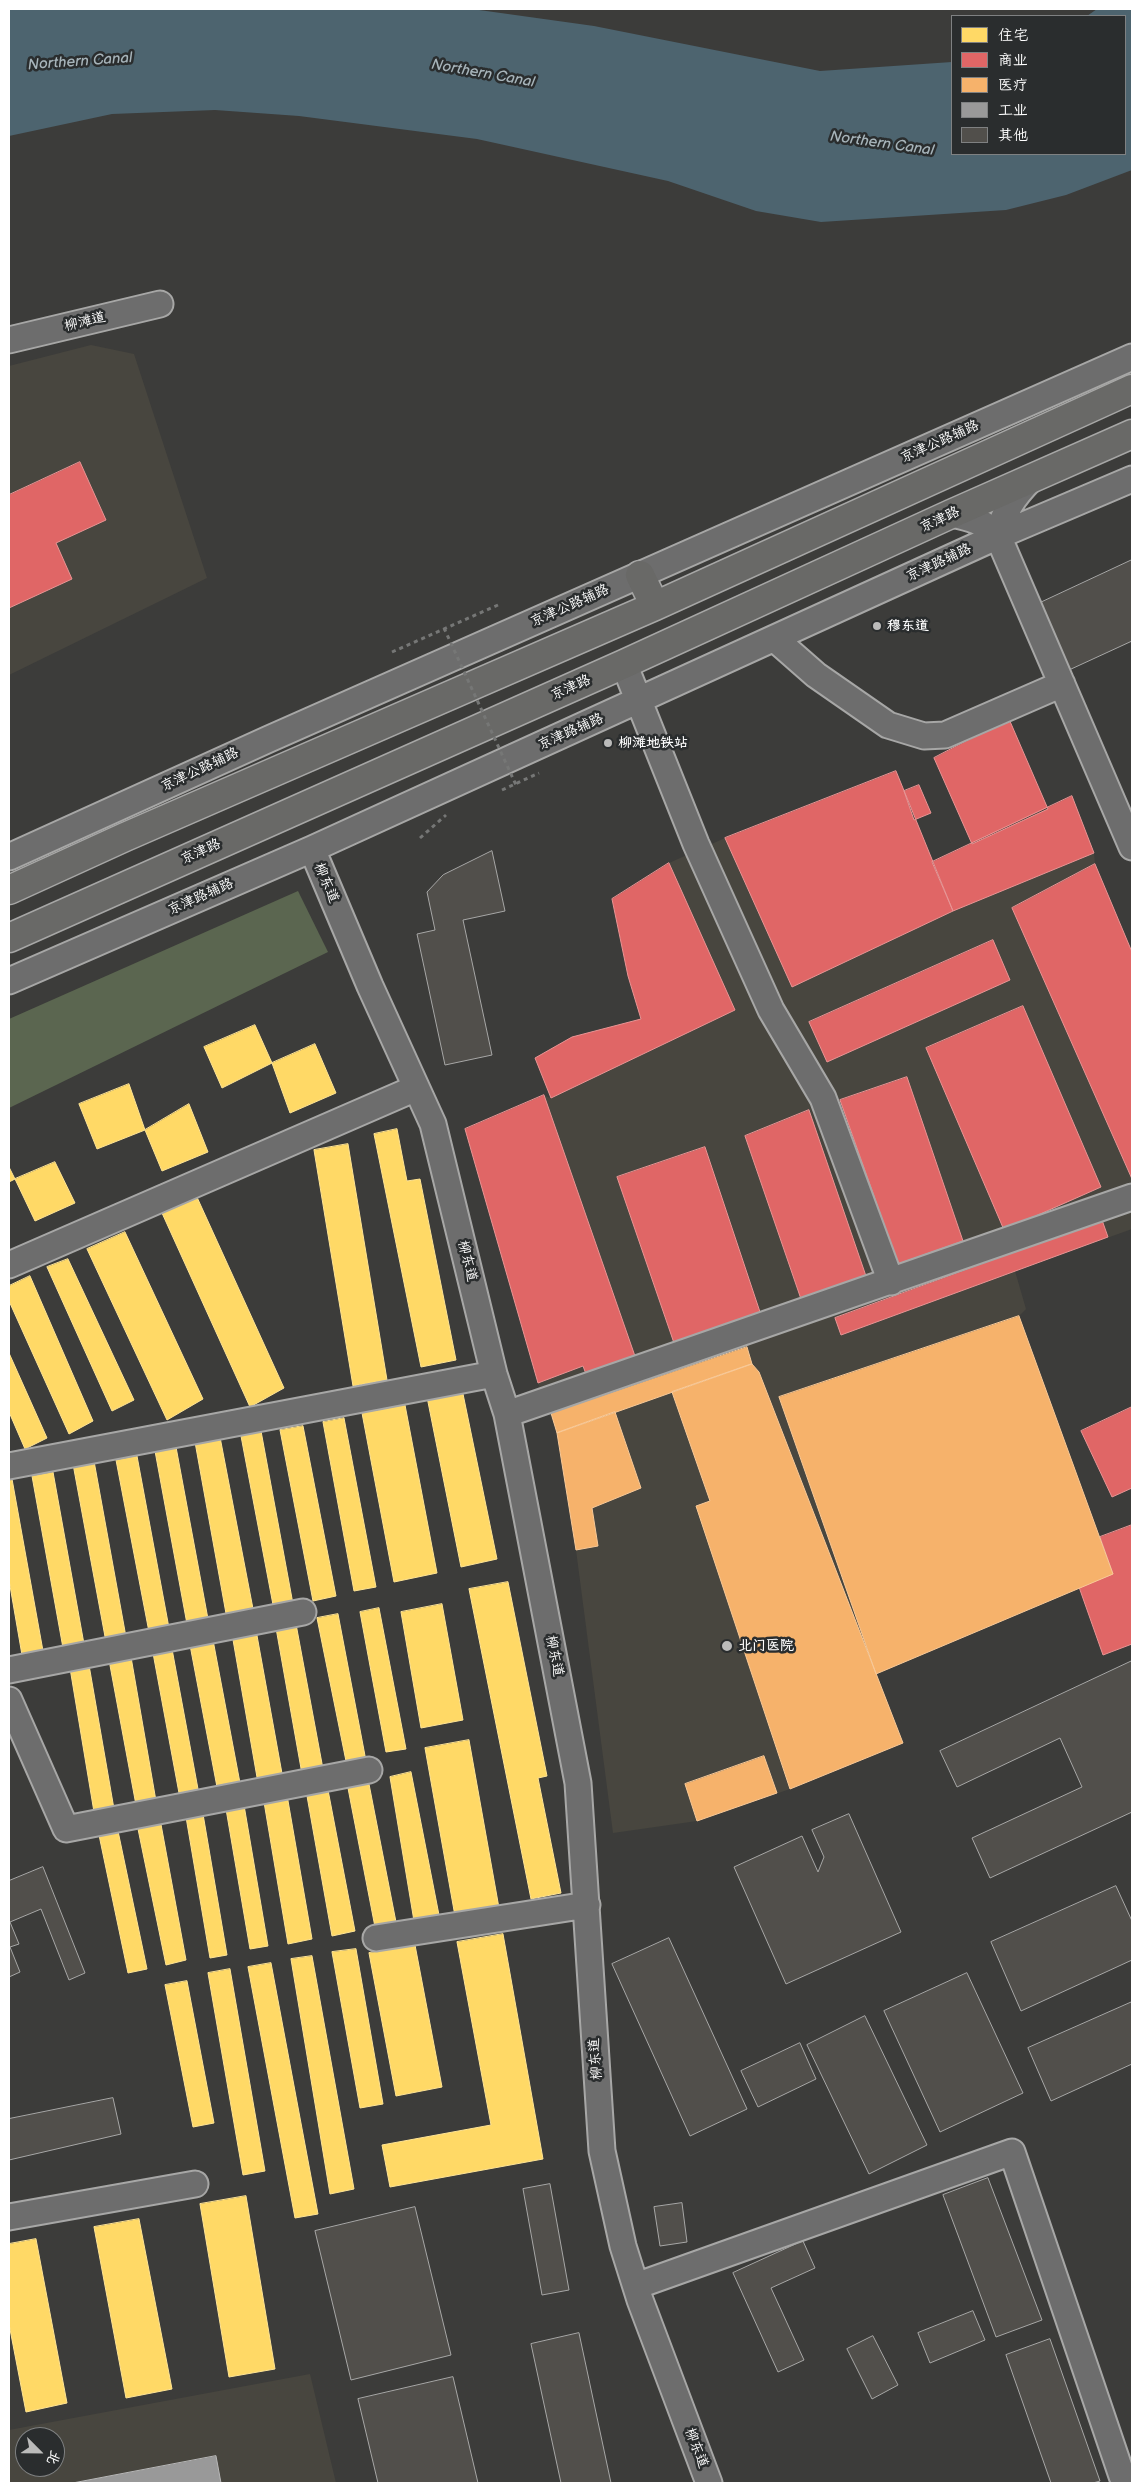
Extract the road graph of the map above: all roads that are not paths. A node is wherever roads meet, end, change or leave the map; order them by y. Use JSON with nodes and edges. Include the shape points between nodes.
{"nodes":[{"id":1,"x":160,"y":304,"type":"dead end"},
{"id":2,"x":9,"y":340,"type":"edge"},
{"id":3,"x":1132,"y":357,"type":"edge"},
{"id":4,"x":1132,"y":389,"type":"edge"},
{"id":5,"x":1132,"y":434,"type":"edge"},
{"id":6,"x":1033,"y":478,"type":"junction"},
{"id":7,"x":1132,"y":479,"type":"edge"},
{"id":8,"x":951,"y":514,"type":"junction"},
{"id":9,"x":998,"y":536,"type":"junction"},
{"id":10,"x":640,"y":575,"type":"junction"},
{"id":11,"x":655,"y":606,"type":"junction"},
{"id":12,"x":775,"y":639,"type":"junction"},
{"id":13,"x":631,"y":682,"type":"junction"},
{"id":14,"x":1062,"y":684,"type":"junction"},
{"id":15,"x":1132,"y":846,"type":"edge"},
{"id":16,"x":312,"y":849,"type":"junction"},
{"id":17,"x":9,"y":857,"type":"edge"},
{"id":18,"x":9,"y":890,"type":"edge"},
{"id":19,"x":9,"y":938,"type":"edge"},
{"id":20,"x":9,"y":981,"type":"edge"},
{"id":21,"x":416,"y":1088,"type":"junction"},
{"id":22,"x":1132,"y":1197,"type":"edge"},
{"id":23,"x":9,"y":1265,"type":"edge"},
{"id":24,"x":892,"y":1282,"type":"junction"},
{"id":25,"x":494,"y":1374,"type":"junction"},
{"id":26,"x":507,"y":1414,"type":"junction"},
{"id":27,"x":9,"y":1466,"type":"edge"},
{"id":28,"x":303,"y":1612,"type":"dead end"},
{"id":29,"x":9,"y":1670,"type":"edge"},
{"id":30,"x":9,"y":1700,"type":"edge"},
{"id":31,"x":370,"y":1770,"type":"dead end"},
{"id":32,"x":587,"y":1905,"type":"junction"},
{"id":33,"x":376,"y":1938,"type":"dead end"},
{"id":34,"x":195,"y":2184,"type":"dead end"},
{"id":35,"x":9,"y":2217,"type":"edge"},
{"id":36,"x":636,"y":2286,"type":"junction"},
{"id":37,"x":1122,"y":2476,"type":"dead end"},
{"id":38,"x":709,"y":2483,"type":"edge"}],
"edges":[{"from":1,"to":2,"type":"street","name":"柳滩道"},
{"from":3,"to":10,"type":"street","name":"京津公路辅路"},
{"from":4,"to":11,"type":"main road"},
{"from":5,"to":6,"type":"main road","name":"京津路"},
{"from":6,"to":8,"type":"main road","name":"京津路"},
{"from":6,"to":9,"type":"street","via":[[1009,503]]},
{"from":7,"to":9,"type":"street","name":"京津路辅路"},
{"from":8,"to":9,"type":"street","via":[[986,524]]},
{"from":8,"to":13,"type":"main road","name":"京津路","via":[[656,650]]},
{"from":9,"to":12,"type":"street","name":"京津路辅路"},
{"from":9,"to":14,"type":"street"},
{"from":10,"to":11,"type":"main road"},
{"from":10,"to":17,"type":"street","name":"京津公路辅路"},
{"from":11,"to":18,"type":"main road"},
{"from":12,"to":13,"type":"street","name":"京津路辅路"},
{"from":12,"to":14,"type":"street","via":[[816,674],[888,725],[924,736],[945,735]]},
{"from":13,"to":16,"type":"street","name":"京津路辅路","via":[[599,719]]},
{"from":13,"to":19,"type":"main road","name":"京津路"},
{"from":13,"to":24,"type":"street","via":[[696,844],[771,1010],[823,1098]]},
{"from":14,"to":15,"type":"street"},
{"from":16,"to":20,"type":"street","name":"京津路辅路"},
{"from":16,"to":21,"type":"street","name":"柳东道"},
{"from":21,"to":23,"type":"street"},
{"from":21,"to":25,"type":"street","name":"柳东道","via":[[433,1124]]},
{"from":22,"to":24,"type":"street"},
{"from":24,"to":26,"type":"street"},
{"from":25,"to":26,"type":"street","name":"柳东道"},
{"from":25,"to":27,"type":"street"},
{"from":26,"to":32,"type":"street","name":"柳东道","via":[[578,1783]]},
{"from":28,"to":29,"type":"street"},
{"from":30,"to":31,"type":"street","via":[[66,1829]]},
{"from":32,"to":33,"type":"street"},
{"from":32,"to":36,"type":"street","name":"柳东道","via":[[602,2151],[623,2246]]},
{"from":34,"to":35,"type":"street"},
{"from":36,"to":37,"type":"street","via":[[1012,2152]]},
{"from":36,"to":38,"type":"street","name":"柳东道"}]}
